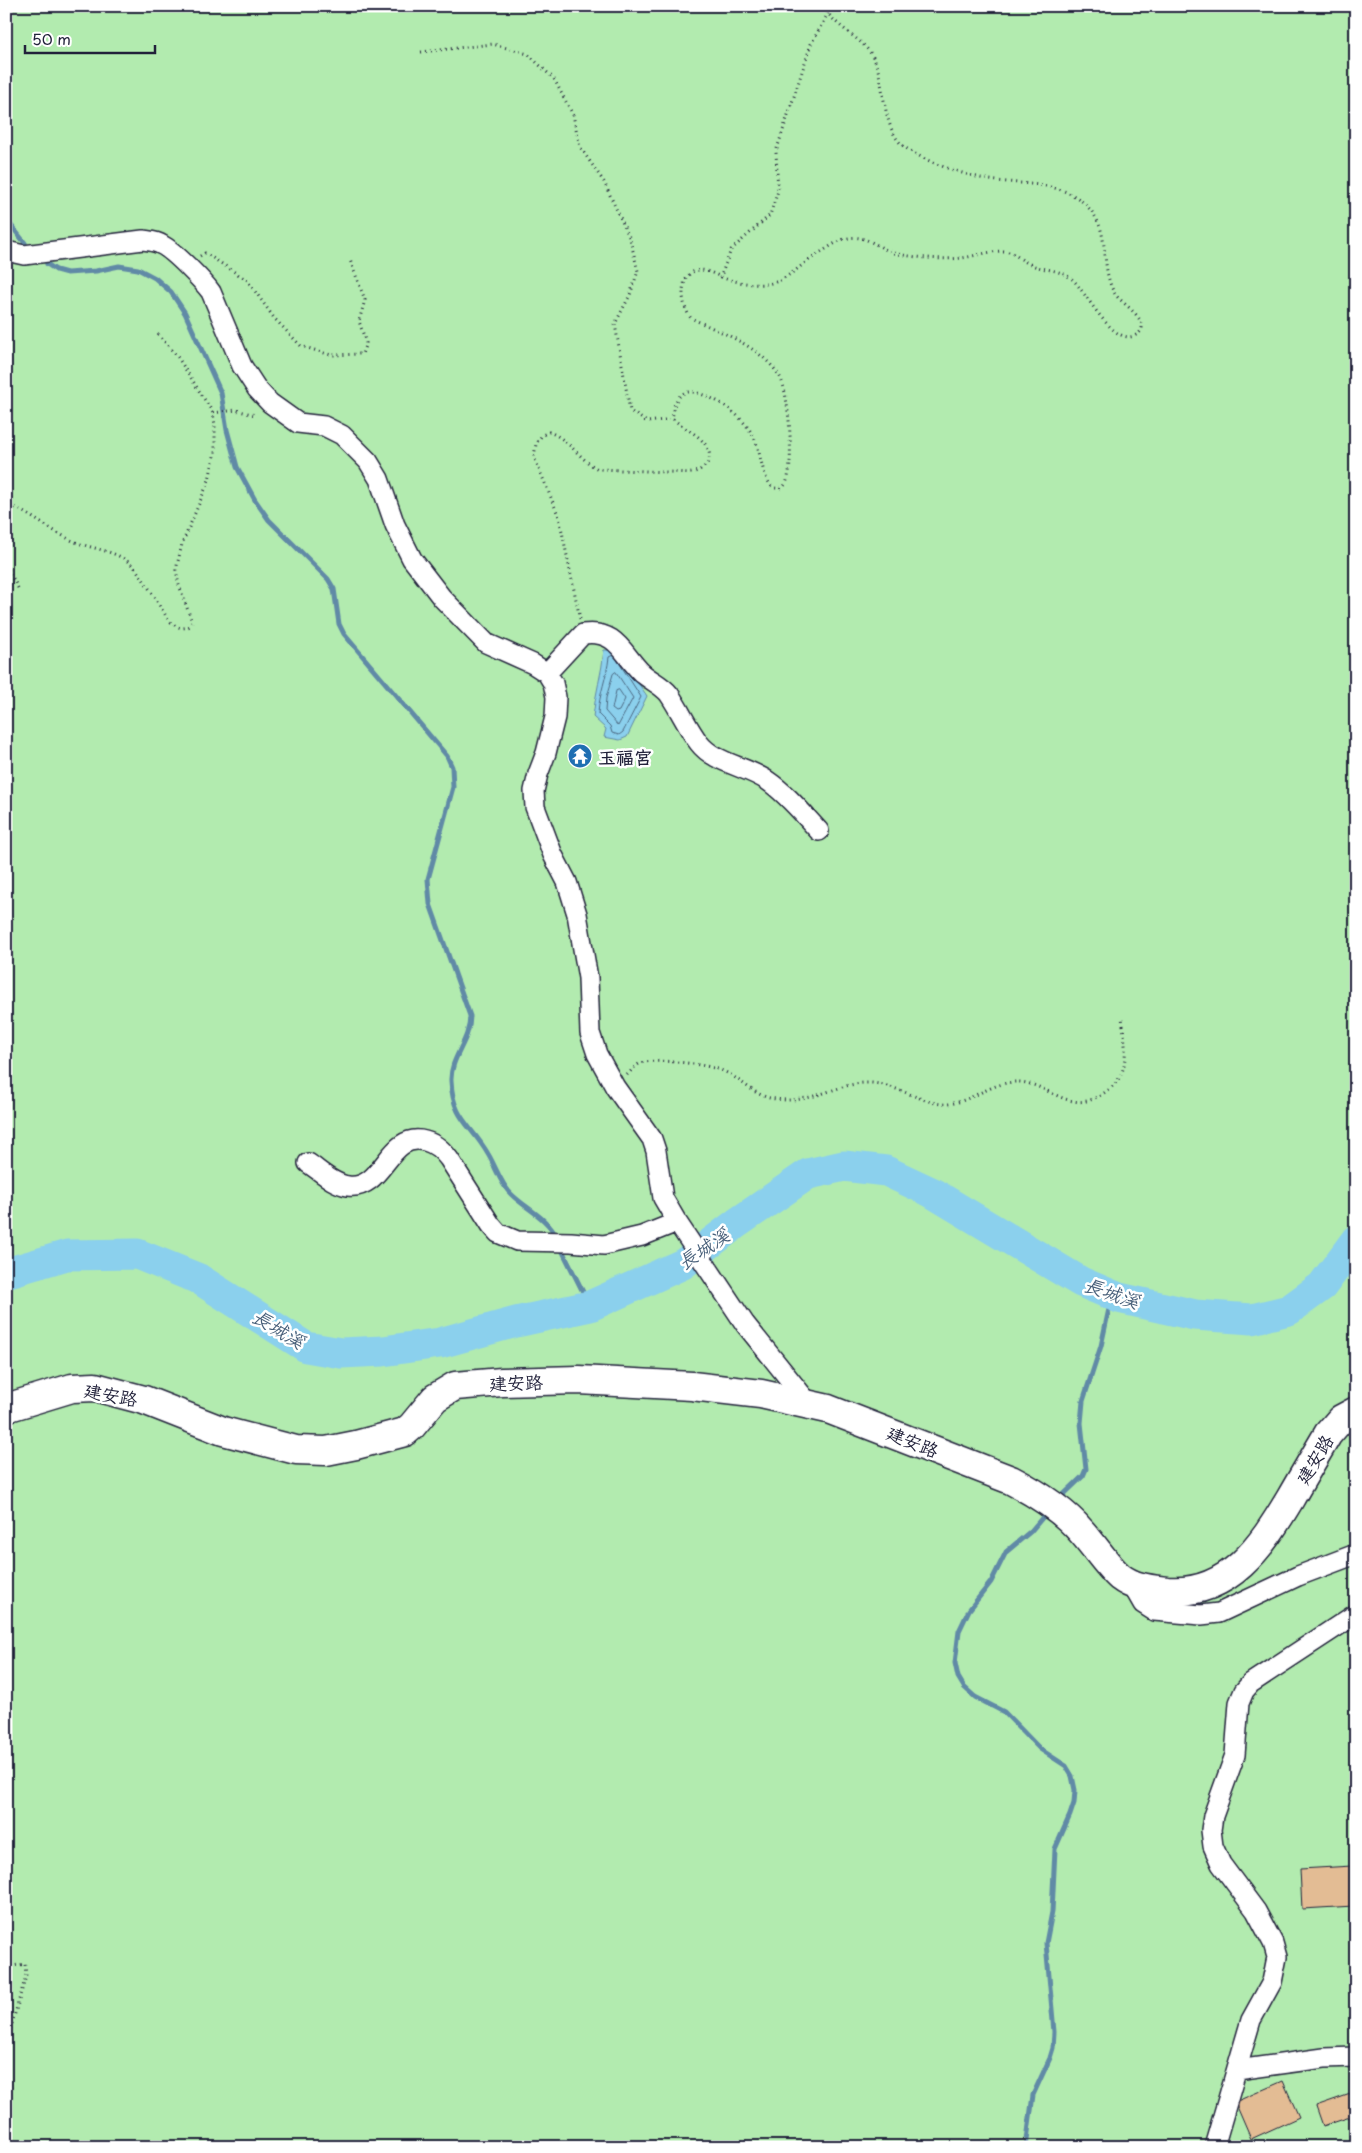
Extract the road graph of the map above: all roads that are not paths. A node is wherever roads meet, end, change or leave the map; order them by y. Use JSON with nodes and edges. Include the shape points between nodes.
{"nodes":[{"id":1,"x":6,"y":251,"type":"edge"},
{"id":2,"x":547,"y":673,"type":"junction"},
{"id":3,"x":819,"y":832,"type":"dead end"},
{"id":4,"x":308,"y":1163,"type":"dead end"},
{"id":5,"x":681,"y":1228,"type":"junction"},
{"id":6,"x":810,"y":1405,"type":"junction"},
{"id":7,"x":6,"y":1408,"type":"edge"},
{"id":8,"x":1356,"y":1411,"type":"edge"},
{"id":9,"x":1356,"y":1554,"type":"edge"},
{"id":10,"x":1130,"y":1583,"type":"junction"},
{"id":11,"x":1356,"y":1614,"type":"edge"},
{"id":12,"x":1356,"y":2057,"type":"edge"},
{"id":13,"x":1237,"y":2070,"type":"junction"},
{"id":14,"x":1214,"y":2147,"type":"edge"}],
"edges":[{"from":1,"to":2,"type":"street","via":[[24,255],[152,241],[163,245],[205,283],[247,376],[270,403],[298,424],[332,429],[368,461],[412,559],[442,598],[486,643]]},
{"from":2,"to":3,"type":"street","via":[[583,634],[605,636],[621,646],[642,672],[666,690],[708,752],[768,781]]},
{"from":2,"to":5,"type":"street","via":[[554,682],[555,718],[534,790],[535,807],[574,900],[588,978],[590,1033],[597,1054],[615,1088],[652,1139],[663,1198]]},
{"from":4,"to":5,"type":"street","via":[[333,1181],[348,1186],[365,1183],[402,1144],[412,1139],[432,1143],[442,1149],[491,1225],[498,1233],[517,1241],[610,1244]]},
{"from":5,"to":6,"type":"street","via":[[745,1324]]},
{"from":6,"to":7,"type":"street","name":"建安路","via":[[761,1394],[683,1385],[579,1380],[473,1383],[445,1390],[405,1432],[356,1445],[311,1451],[223,1431],[152,1403],[96,1387],[72,1388]]},
{"from":6,"to":10,"type":"street","name":"建安路","via":[[866,1422],[999,1474],[1025,1488],[1079,1529],[1119,1576]]},
{"from":8,"to":10,"type":"street","name":"建安路","via":[[1328,1434],[1263,1543],[1222,1580],[1173,1591],[1147,1589]]},
{"from":9,"to":10,"type":"street","via":[[1298,1576],[1219,1613],[1201,1615],[1154,1610],[1143,1604]]},
{"from":11,"to":13,"type":"street","via":[[1251,1683],[1239,1703],[1235,1755],[1213,1816],[1213,1846],[1221,1864],[1256,1911],[1277,1957],[1272,1982],[1251,2020]]},
{"from":12,"to":13,"type":"street"},
{"from":13,"to":14,"type":"street"}]}
